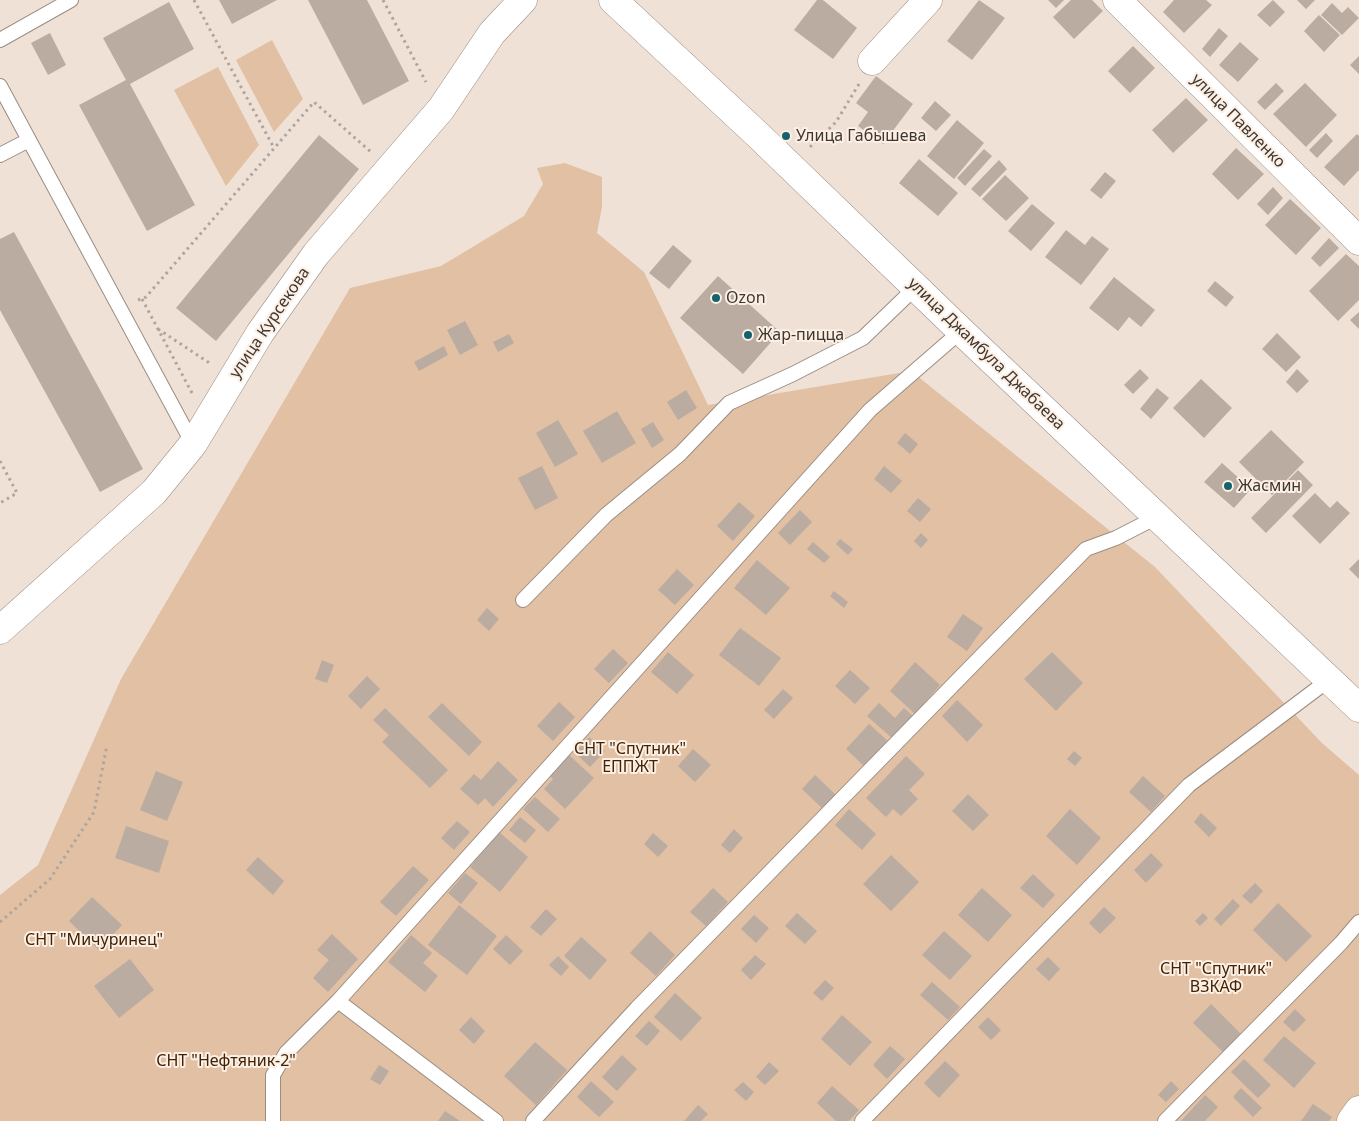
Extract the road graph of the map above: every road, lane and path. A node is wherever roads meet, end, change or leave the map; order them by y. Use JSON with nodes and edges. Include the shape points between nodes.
{"nodes":[{"id":1,"x":71,"y":0,"type":"edge"},
{"id":2,"x":194,"y":0,"type":"edge"},
{"id":3,"x":383,"y":0,"type":"edge"},
{"id":4,"x":523,"y":0,"type":"edge"},
{"id":5,"x":614,"y":0,"type":"edge"},
{"id":6,"x":928,"y":0,"type":"edge"},
{"id":7,"x":1117,"y":0,"type":"edge"},
{"id":8,"x":0,"y":40,"type":"edge"},
{"id":9,"x":872,"y":61,"type":"joint"},
{"id":10,"x":0,"y":86,"type":"edge"},
{"id":11,"x":441,"y":109,"type":"junction"},
{"id":12,"x":29,"y":140,"type":"junction"},
{"id":13,"x":274,"y":148,"type":"junction"},
{"id":14,"x":808,"y":148,"type":"dead end"},
{"id":15,"x":0,"y":156,"type":"edge"},
{"id":16,"x":390,"y":169,"type":"junction"},
{"id":17,"x":1359,"y":241,"type":"edge"},
{"id":18,"x":916,"y":287,"type":"junction"},
{"id":19,"x":142,"y":299,"type":"junction"},
{"id":20,"x":119,"y":308,"type":"junction"},
{"id":21,"x":158,"y":329,"type":"junction"},
{"id":22,"x":960,"y":331,"type":"junction"},
{"id":23,"x":233,"y":378,"type":"junction"},
{"id":24,"x":207,"y":421,"type":"junction"},
{"id":25,"x":193,"y":444,"type":"junction"},
{"id":26,"x":0,"y":462,"type":"edge"},
{"id":27,"x":0,"y":502,"type":"edge"},
{"id":28,"x":1158,"y":516,"type":"junction"},
{"id":29,"x":523,"y":600,"type":"dead end"},
{"id":30,"x":0,"y":630,"type":"edge"},
{"id":31,"x":1330,"y":679,"type":"junction"},
{"id":32,"x":1359,"y":708,"type":"edge"},
{"id":33,"x":107,"y":745,"type":"dead end"},
{"id":34,"x":0,"y":922,"type":"edge"},
{"id":35,"x":1359,"y":922,"type":"edge"},
{"id":36,"x":338,"y":1001,"type":"junction"},
{"id":37,"x":1359,"y":1110,"type":"edge"},
{"id":38,"x":272,"y":1121,"type":"edge"},
{"id":39,"x":496,"y":1121,"type":"edge"},
{"id":40,"x":533,"y":1121,"type":"edge"},
{"id":41,"x":862,"y":1121,"type":"edge"},
{"id":42,"x":1165,"y":1121,"type":"edge"},
{"id":43,"x":1351,"y":1121,"type":"edge"}],
"edges":[{"from":1,"to":8,"type":"lane"},
{"from":2,"to":13,"type":"path"},
{"from":3,"to":11,"type":"path"},
{"from":4,"to":11,"type":"street","name":"улица Курсекова","via":[[492,33]]},
{"from":5,"to":18,"type":"street","name":"улица Джамбула Джабаева"},
{"from":6,"to":9,"type":"street"},
{"from":7,"to":17,"type":"street","name":"улица Павленко"},
{"from":9,"to":14,"type":"path","via":[[836,122]]},
{"from":10,"to":12,"type":"lane"},
{"from":11,"to":16,"type":"street","name":"улица Курсекова"},
{"from":12,"to":15,"type":"lane"},
{"from":12,"to":20,"type":"lane"},
{"from":13,"to":16,"type":"path","via":[[314,102]]},
{"from":13,"to":19,"type":"path"},
{"from":16,"to":23,"type":"street","name":"улица Курсекова","via":[[316,254],[260,333]]},
{"from":18,"to":22,"type":"street","name":"улица Джамбула Джабаева"},
{"from":18,"to":29,"type":"lane","via":[[863,338],[729,403],[680,454],[606,515]]},
{"from":19,"to":20,"type":"path"},
{"from":19,"to":21,"type":"path"},
{"from":20,"to":25,"type":"lane"},
{"from":21,"to":23,"type":"path"},
{"from":21,"to":24,"type":"path"},
{"from":22,"to":28,"type":"street","name":"улица Джамбула Джабаева"},
{"from":22,"to":36,"type":"lane","via":[[870,410]]},
{"from":23,"to":24,"type":"street","name":"улица Курсекова"},
{"from":24,"to":25,"type":"street","name":"улица Курсекова"},
{"from":25,"to":30,"type":"street","name":"улица Курсекова","via":[[154,492]]},
{"from":26,"to":27,"type":"path","via":[[17,493]]},
{"from":28,"to":31,"type":"street","name":"улица Джамбула Джабаева"},
{"from":28,"to":40,"type":"lane","via":[[1086,549],[637,1008]]},
{"from":31,"to":32,"type":"street","name":"улица Джамбула Джабаева"},
{"from":31,"to":41,"type":"lane","via":[[1189,785]]},
{"from":33,"to":34,"type":"path","via":[[94,812],[50,879]]},
{"from":35,"to":42,"type":"lane"},
{"from":36,"to":38,"type":"lane","via":[[286,1054],[273,1075]]},
{"from":36,"to":39,"type":"lane"},
{"from":37,"to":43,"type":"street"}]}
